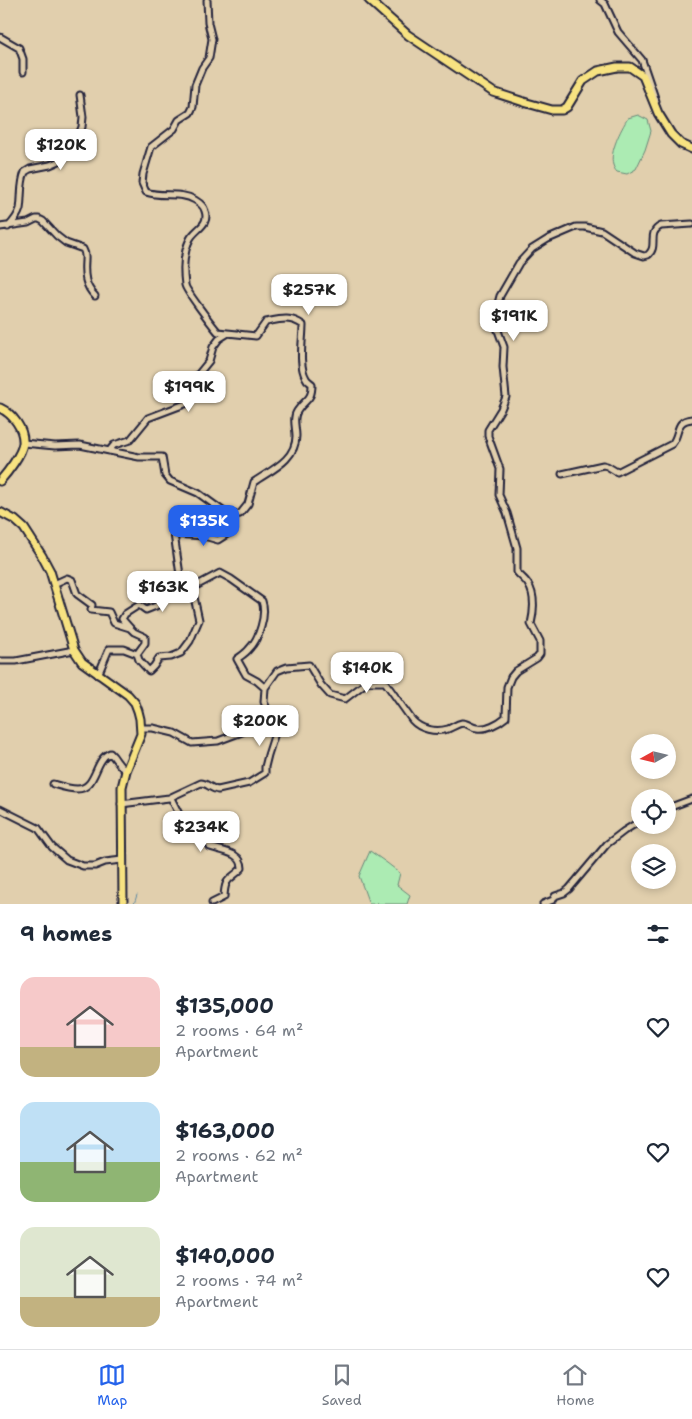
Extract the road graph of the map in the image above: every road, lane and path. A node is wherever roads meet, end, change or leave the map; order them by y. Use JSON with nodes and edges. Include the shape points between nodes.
{"nodes":[{"id":1,"x":207,"y":0,"type":"edge"},
{"id":2,"x":369,"y":0,"type":"edge"},
{"id":3,"x":600,"y":0,"type":"edge"},
{"id":4,"x":0,"y":37,"type":"edge"},
{"id":5,"x":23,"y":72,"type":"dead end"},
{"id":6,"x":80,"y":95,"type":"dead end"},
{"id":7,"x":658,"y":113,"type":"junction"},
{"id":8,"x":692,"y":149,"type":"edge"},
{"id":9,"x":692,"y":224,"type":"edge"},
{"id":10,"x":0,"y":227,"type":"edge"},
{"id":11,"x":8,"y":227,"type":"junction"},
{"id":12,"x":95,"y":296,"type":"dead end"},
{"id":13,"x":227,"y":334,"type":"junction"},
{"id":14,"x":0,"y":408,"type":"edge"},
{"id":15,"x":692,"y":418,"type":"edge"},
{"id":16,"x":23,"y":443,"type":"junction"},
{"id":17,"x":109,"y":451,"type":"junction"},
{"id":18,"x":562,"y":474,"type":"dead end"},
{"id":19,"x":0,"y":481,"type":"edge"},
{"id":20,"x":0,"y":512,"type":"edge"},
{"id":21,"x":227,"y":514,"type":"junction"},
{"id":22,"x":54,"y":584,"type":"junction"},
{"id":23,"x":175,"y":588,"type":"junction"},
{"id":24,"x":192,"y":588,"type":"junction"},
{"id":25,"x":130,"y":628,"type":"junction"},
{"id":26,"x":74,"y":650,"type":"junction"},
{"id":27,"x":137,"y":654,"type":"junction"},
{"id":28,"x":0,"y":661,"type":"edge"},
{"id":29,"x":98,"y":675,"type":"junction"},
{"id":30,"x":265,"y":688,"type":"junction"},
{"id":31,"x":271,"y":718,"type":"junction"},
{"id":32,"x":140,"y":728,"type":"junction"},
{"id":33,"x":126,"y":771,"type":"junction"},
{"id":34,"x":53,"y":784,"type":"dead end"},
{"id":35,"x":171,"y":798,"type":"junction"},
{"id":36,"x":692,"y":799,"type":"edge"},
{"id":37,"x":121,"y":804,"type":"junction"},
{"id":38,"x":676,"y":805,"type":"edge"},
{"id":39,"x":0,"y":809,"type":"edge"},
{"id":40,"x":631,"y":827,"type":"edge"},
{"id":41,"x":122,"y":860,"type":"junction"},
{"id":42,"x":212,"y":903,"type":"dead end"},
{"id":43,"x":124,"y":904,"type":"edge"},
{"id":44,"x":543,"y":904,"type":"edge"}],
"edges":[{"from":1,"to":13,"type":"street","via":[[212,39],[209,58],[195,85],[193,107],[174,129],[151,147],[142,183],[146,192],[155,196],[182,195],[204,207],[206,221],[191,238],[186,250],[186,287],[218,332]]},
{"from":2,"to":7,"type":"main road","via":[[408,34],[493,92],[552,110],[562,110],[582,81],[598,71],[630,67],[643,76]]},
{"from":3,"to":7,"type":"street","via":[[618,32],[642,60]]},
{"from":4,"to":5,"type":"street","via":[[19,48]]},
{"from":6,"to":11,"type":"street","via":[[83,118],[80,132],[64,158],[25,172],[20,210]]},
{"from":7,"to":8,"type":"main road","via":[[681,144]]},
{"from":9,"to":30,"type":"street","via":[[657,227],[653,232],[653,249],[644,256],[602,231],[585,227],[572,229],[528,253],[500,296],[495,315],[504,347],[506,400],[488,430],[488,436],[500,469],[499,495],[517,548],[516,569],[531,590],[532,624],[540,644],[539,657],[516,671],[507,687],[506,717],[482,728],[465,723],[440,731],[423,728],[412,720],[385,682],[367,682],[346,699],[330,695],[309,665],[287,667],[277,672]]},
{"from":10,"to":11,"type":"street"},
{"from":11,"to":12,"type":"street","via":[[39,219],[66,243],[83,249],[88,290]]},
{"from":13,"to":17,"type":"street","via":[[213,347],[209,360],[196,377],[196,395],[185,404],[148,418],[130,440],[114,445]]},
{"from":13,"to":21,"type":"street","via":[[256,336],[266,322],[285,318],[296,320],[303,325],[302,369],[312,384],[312,392],[311,398],[297,410],[295,449],[284,462],[254,482],[248,504],[240,514]]},
{"from":14,"to":16,"type":"main road","via":[[16,421]]},
{"from":15,"to":18,"type":"street","via":[[681,423],[672,444],[618,472],[603,466]]},
{"from":16,"to":17,"type":"street","via":[[80,445]]},
{"from":16,"to":19,"type":"main road"},
{"from":17,"to":21,"type":"street","via":[[139,457],[162,457],[165,475],[170,481],[198,492]]},
{"from":20,"to":22,"type":"main road","via":[[24,528],[42,556]]},
{"from":21,"to":23,"type":"street","via":[[229,533],[218,540],[174,534],[180,575]]},
{"from":22,"to":25,"type":"street","via":[[67,578],[72,580],[77,594],[92,604],[91,610],[109,612],[114,623]]},
{"from":22,"to":26,"type":"main road"},
{"from":23,"to":24,"type":"street"},
{"from":23,"to":25,"type":"street","via":[[156,606],[146,610],[139,605],[125,614],[122,619]]},
{"from":24,"to":27,"type":"street","via":[[199,620],[181,653],[159,658],[149,670]]},
{"from":24,"to":30,"type":"street","via":[[220,573],[262,601],[263,624],[250,648],[237,659],[246,675]]},
{"from":25,"to":27,"type":"street","via":[[144,638],[145,643]]},
{"from":26,"to":28,"type":"street"},
{"from":26,"to":29,"type":"main road","via":[[82,662]]},
{"from":27,"to":29,"type":"street","via":[[124,649],[109,649]]},
{"from":29,"to":32,"type":"main road","via":[[132,699],[138,711]]},
{"from":30,"to":31,"type":"street","via":[[264,702]]},
{"from":31,"to":32,"type":"street","via":[[218,741],[200,743],[192,743],[174,733]]},
{"from":31,"to":35,"type":"street","via":[[276,730],[265,773],[249,783],[225,788],[215,789],[200,783]]},
{"from":32,"to":33,"type":"main road","via":[[141,734]]},
{"from":33,"to":34,"type":"street","via":[[110,753],[104,755],[95,774],[83,788]]},
{"from":33,"to":37,"type":"main road"},
{"from":35,"to":37,"type":"street"},
{"from":35,"to":42,"type":"street","via":[[185,826],[200,826],[210,847],[241,860],[242,868],[224,887],[224,898]]},
{"from":36,"to":38,"type":"street"},
{"from":37,"to":41,"type":"main road"},
{"from":39,"to":41,"type":"street","via":[[38,828],[67,860],[83,866]]},
{"from":40,"to":44,"type":"street","via":[[607,844],[569,889]]},
{"from":41,"to":43,"type":"main road"}]}
